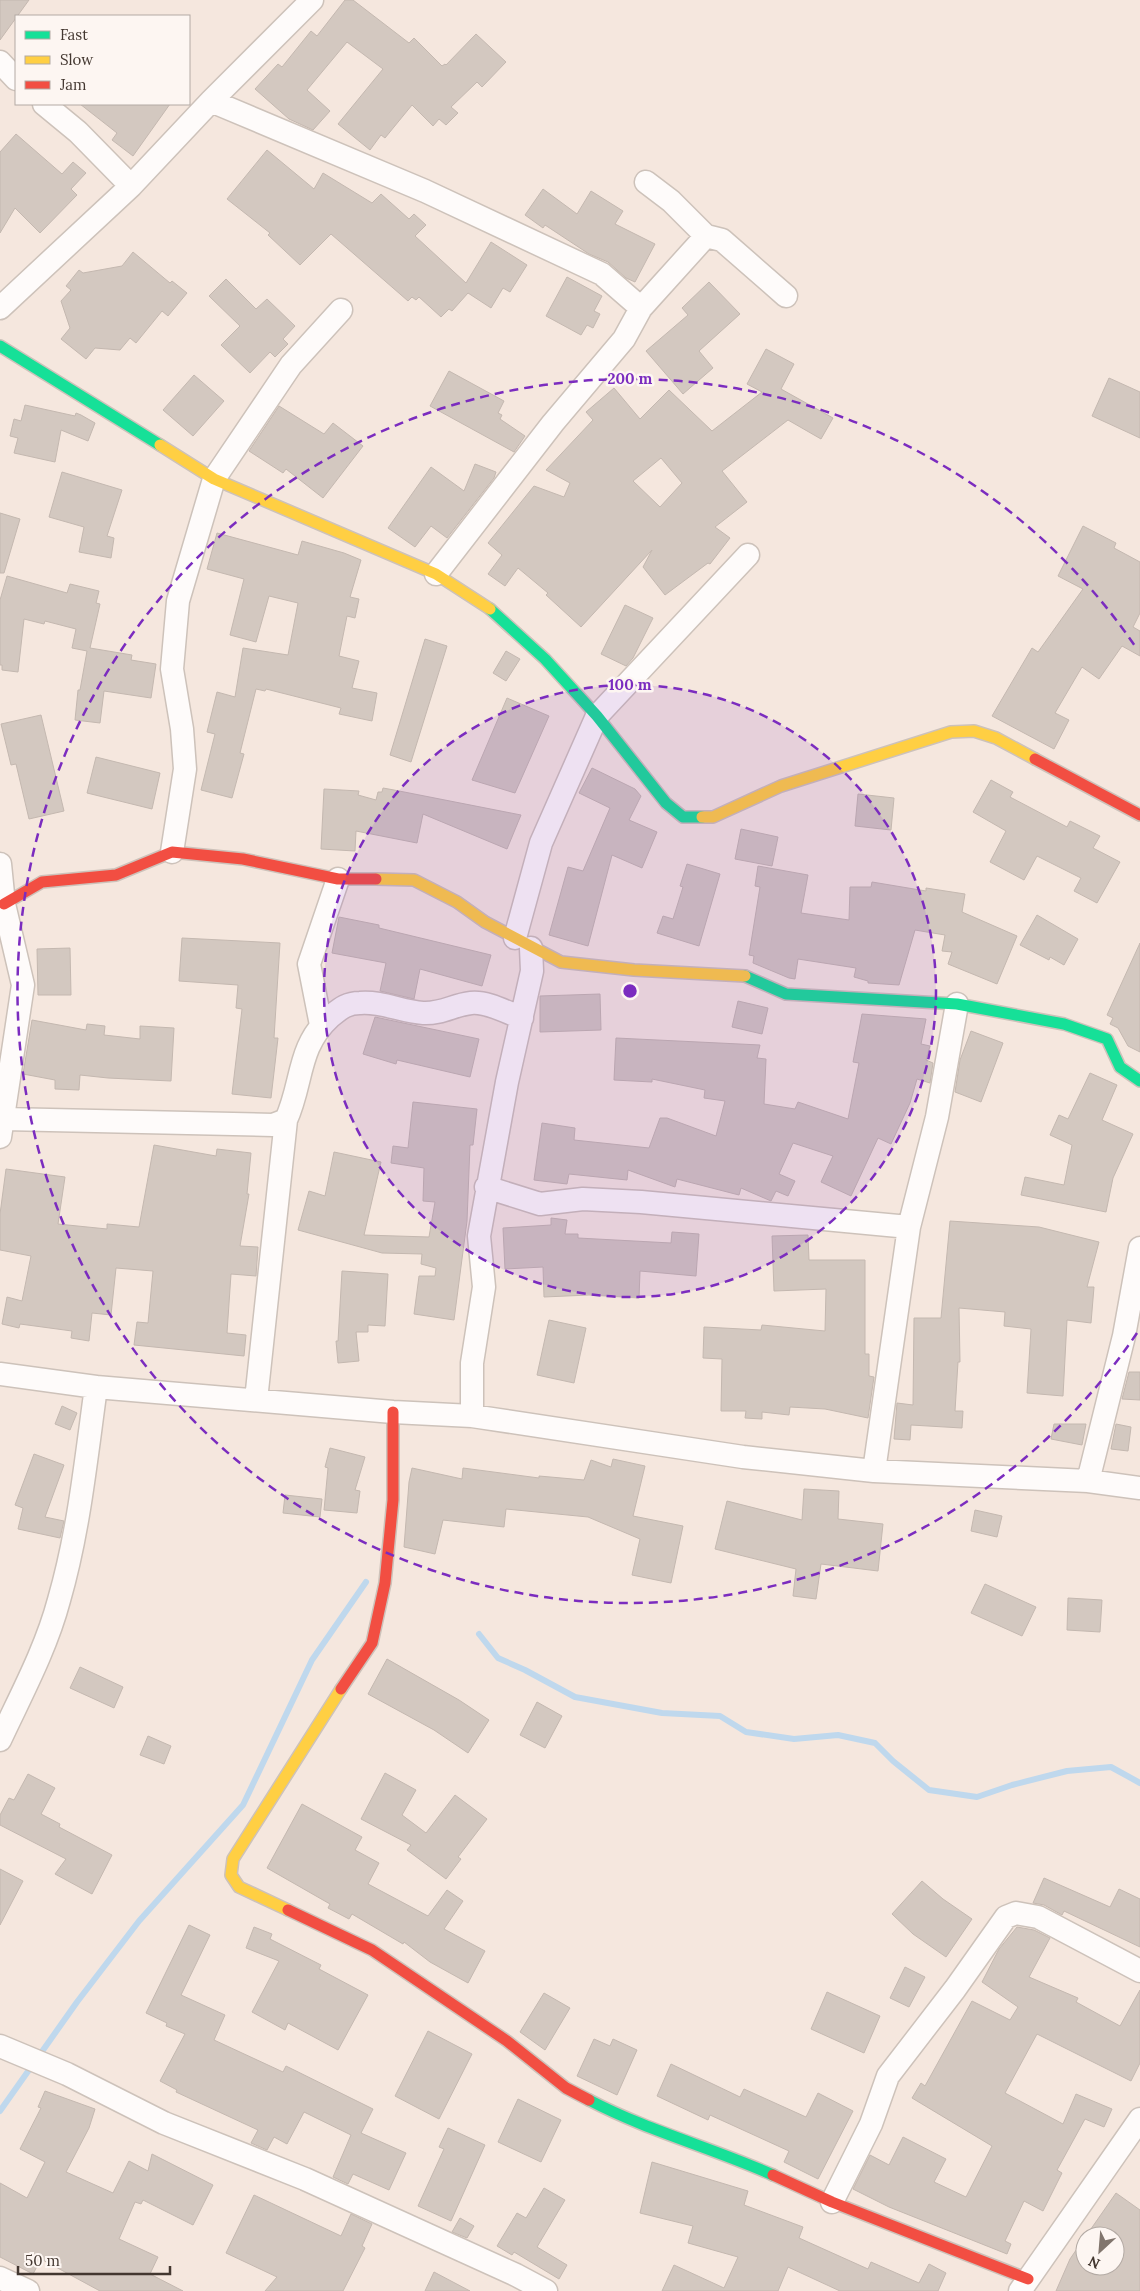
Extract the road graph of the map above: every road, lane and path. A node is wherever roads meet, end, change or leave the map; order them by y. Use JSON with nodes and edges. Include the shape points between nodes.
{"nodes":[{"id":1,"x":312,"y":0,"type":"edge"},
{"id":2,"x":0,"y":62,"type":"edge"},
{"id":3,"x":15,"y":78,"type":"edge"},
{"id":4,"x":211,"y":101,"type":"junction"},
{"id":5,"x":45,"y":105,"type":"edge"},
{"id":6,"x":646,"y":182,"type":"dead end"},
{"id":7,"x":131,"y":186,"type":"junction"},
{"id":8,"x":706,"y":236,"type":"junction"},
{"id":9,"x":786,"y":296,"type":"dead end"},
{"id":10,"x":0,"y":308,"type":"edge"},
{"id":11,"x":641,"y":308,"type":"junction"},
{"id":12,"x":341,"y":310,"type":"dead end"},
{"id":13,"x":0,"y":346,"type":"edge"},
{"id":14,"x":214,"y":479,"type":"junction"},
{"id":15,"x":748,"y":555,"type":"dead end"},
{"id":16,"x":436,"y":574,"type":"junction"},
{"id":17,"x":597,"y":716,"type":"junction"},
{"id":18,"x":1140,"y":815,"type":"edge"},
{"id":19,"x":172,"y":852,"type":"junction"},
{"id":20,"x":0,"y":864,"type":"edge"},
{"id":21,"x":338,"y":879,"type":"junction"},
{"id":22,"x":4,"y":904,"type":"junction"},
{"id":23,"x":523,"y":943,"type":"junction"},
{"id":24,"x":560,"y":962,"type":"junction"},
{"id":25,"x":532,"y":971,"type":"junction"},
{"id":26,"x":957,"y":1004,"type":"junction"},
{"id":27,"x":522,"y":1018,"type":"junction"},
{"id":28,"x":321,"y":1026,"type":"junction"},
{"id":29,"x":1140,"y":1081,"type":"edge"},
{"id":30,"x":286,"y":1120,"type":"junction"},
{"id":31,"x":2,"y":1128,"type":"edge"},
{"id":32,"x":486,"y":1188,"type":"junction"},
{"id":33,"x":909,"y":1227,"type":"junction"},
{"id":34,"x":1140,"y":1248,"type":"edge"},
{"id":35,"x":0,"y":1374,"type":"edge"},
{"id":36,"x":96,"y":1387,"type":"junction"},
{"id":37,"x":256,"y":1400,"type":"junction"},
{"id":38,"x":392,"y":1412,"type":"junction"},
{"id":39,"x":472,"y":1416,"type":"junction"},
{"id":40,"x":874,"y":1471,"type":"junction"},
{"id":41,"x":1088,"y":1481,"type":"junction"},
{"id":42,"x":1140,"y":1488,"type":"edge"},
{"id":43,"x":0,"y":1740,"type":"edge"},
{"id":44,"x":1140,"y":1971,"type":"edge"},
{"id":45,"x":7,"y":2049,"type":"edge"},
{"id":46,"x":1140,"y":2119,"type":"edge"},
{"id":47,"x":832,"y":2202,"type":"junction"},
{"id":48,"x":0,"y":2278,"type":"edge"},
{"id":49,"x":511,"y":2283,"type":"edge"},
{"id":50,"x":1024,"y":2285,"type":"edge"},
{"id":51,"x":28,"y":2291,"type":"edge"},
{"id":52,"x":546,"y":2291,"type":"edge"}],
"edges":[{"from":1,"to":4,"type":"street"},
{"from":2,"to":3,"type":"street"},
{"from":4,"to":7,"type":"street"},
{"from":4,"to":11,"type":"street","via":[[425,191],[602,274]]},
{"from":5,"to":7,"type":"street","via":[[78,132]]},
{"from":6,"to":8,"type":"street","via":[[671,200]]},
{"from":7,"to":10,"type":"street"},
{"from":8,"to":9,"type":"street","via":[[722,240]]},
{"from":8,"to":11,"type":"street"},
{"from":11,"to":16,"type":"street","via":[[624,339],[553,423]]},
{"from":12,"to":14,"type":"street","via":[[291,365]]},
{"from":13,"to":14,"type":"street"},
{"from":14,"to":16,"type":"street"},
{"from":14,"to":19,"type":"street","via":[[178,601],[172,669],[186,768]]},
{"from":15,"to":17,"type":"street"},
{"from":16,"to":17,"type":"street","via":[[496,612],[545,658]]},
{"from":17,"to":18,"type":"street","via":[[666,803],[683,817],[713,817],[781,786],[951,732],[966,731],[996,738]]},
{"from":17,"to":23,"type":"street","via":[[541,843]]},
{"from":19,"to":21,"type":"street","via":[[243,860]]},
{"from":19,"to":22,"type":"street","via":[[116,875],[42,882]]},
{"from":20,"to":22,"type":"street"},
{"from":21,"to":23,"type":"street","via":[[414,880]]},
{"from":21,"to":28,"type":"street","via":[[309,964]]},
{"from":22,"to":31,"type":"street","via":[[23,985]]},
{"from":23,"to":24,"type":"street"},
{"from":23,"to":25,"type":"street"},
{"from":24,"to":25,"type":"street"},
{"from":24,"to":26,"type":"street","via":[[634,970],[742,975],[786,994]]},
{"from":25,"to":27,"type":"street"},
{"from":26,"to":29,"type":"street","via":[[1064,1024],[1106,1039],[1120,1067]]},
{"from":26,"to":33,"type":"street","via":[[937,1117]]},
{"from":27,"to":28,"type":"street","via":[[474,1003],[438,1014],[360,1002],[344,1005]]},
{"from":27,"to":32,"type":"street"},
{"from":28,"to":30,"type":"street","via":[[301,1063],[293,1105]]},
{"from":30,"to":31,"type":"street","via":[[273,1125]]},
{"from":30,"to":37,"type":"street"},
{"from":32,"to":33,"type":"street","via":[[540,1204],[583,1199],[641,1202]]},
{"from":32,"to":39,"type":"street","via":[[479,1236],[484,1287],[472,1363]]},
{"from":33,"to":40,"type":"street"},
{"from":34,"to":41,"type":"street","via":[[1124,1336]]},
{"from":35,"to":36,"type":"street"},
{"from":36,"to":37,"type":"street"},
{"from":36,"to":43,"type":"street","via":[[75,1540],[59,1603]]},
{"from":37,"to":38,"type":"street"},
{"from":38,"to":39,"type":"street"},
{"from":38,"to":47,"type":"street","via":[[393,1500],[386,1583],[372,1643],[233,1859],[231,1875],[240,1887],[372,1950],[507,2041],[566,2088],[612,2112],[730,2156]]},
{"from":39,"to":40,"type":"street","via":[[743,1457]]},
{"from":40,"to":41,"type":"street"},
{"from":41,"to":42,"type":"street"},
{"from":44,"to":47,"type":"street","via":[[1038,1916],[1016,1912],[1006,1917],[888,2076],[871,2124]]},
{"from":45,"to":49,"type":"street","via":[[67,2074],[164,2123],[305,2179]]},
{"from":46,"to":50,"type":"street"},
{"from":47,"to":50,"type":"street"},
{"from":48,"to":51,"type":"street"},
{"from":49,"to":52,"type":"street"}]}
